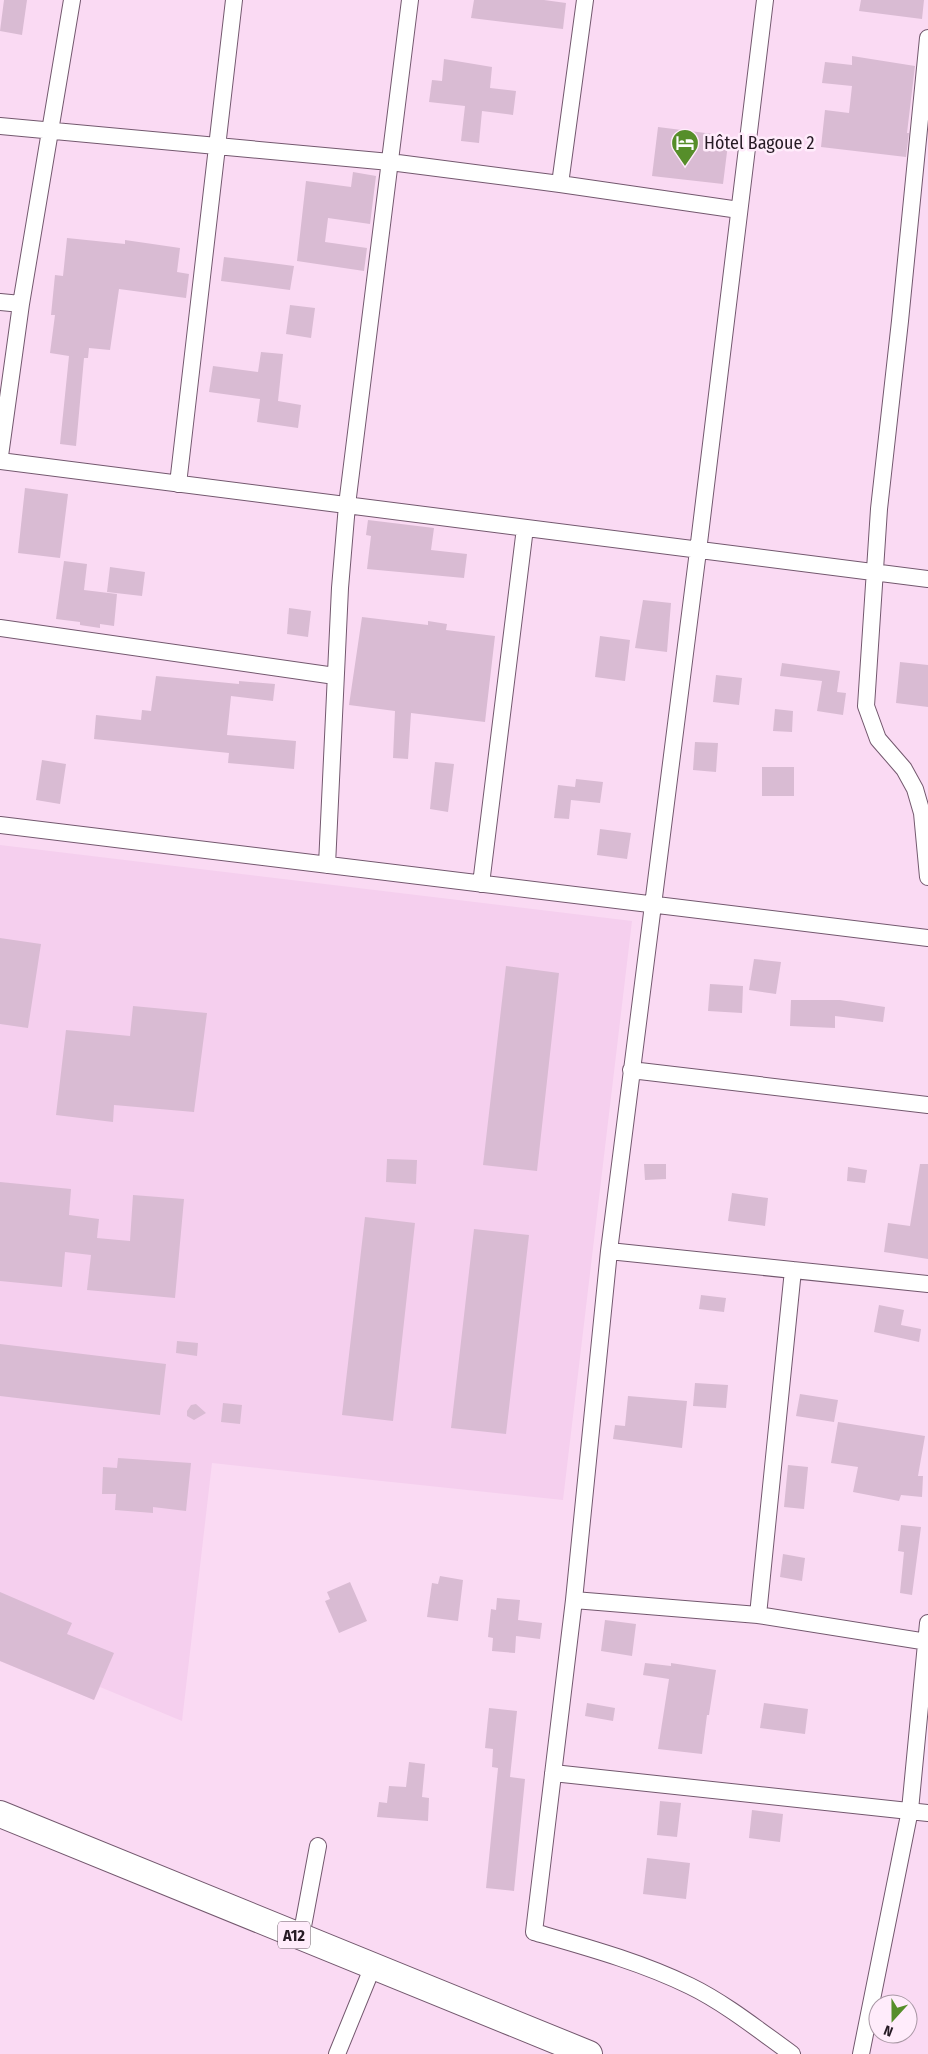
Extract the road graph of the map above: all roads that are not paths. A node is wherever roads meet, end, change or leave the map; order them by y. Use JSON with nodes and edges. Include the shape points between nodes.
{"nodes":[{"id":1,"x":72,"y":0,"type":"edge"},
{"id":2,"x":234,"y":0,"type":"edge"},
{"id":3,"x":410,"y":0,"type":"edge"},
{"id":4,"x":585,"y":0,"type":"edge"},
{"id":5,"x":764,"y":0,"type":"edge"},
{"id":6,"x":928,"y":38,"type":"edge"},
{"id":7,"x":0,"y":126,"type":"edge"},
{"id":8,"x":51,"y":132,"type":"junction"},
{"id":9,"x":216,"y":147,"type":"junction"},
{"id":10,"x":390,"y":162,"type":"junction"},
{"id":11,"x":560,"y":184,"type":"junction"},
{"id":12,"x":739,"y":210,"type":"junction"},
{"id":13,"x":0,"y":302,"type":"edge"},
{"id":14,"x":20,"y":304,"type":"junction"},
{"id":15,"x":0,"y":456,"type":"edge"},
{"id":16,"x":0,"y":461,"type":"edge"},
{"id":17,"x":178,"y":484,"type":"junction"},
{"id":18,"x":347,"y":505,"type":"junction"},
{"id":19,"x":525,"y":528,"type":"junction"},
{"id":20,"x":698,"y":551,"type":"junction"},
{"id":21,"x":875,"y":574,"type":"junction"},
{"id":22,"x":928,"y":579,"type":"edge"},
{"id":23,"x":0,"y":628,"type":"edge"},
{"id":24,"x":335,"y":676,"type":"junction"},
{"id":25,"x":0,"y":825,"type":"edge"},
{"id":26,"x":326,"y":865,"type":"junction"},
{"id":27,"x":928,"y":877,"type":"edge"},
{"id":28,"x":481,"y":884,"type":"junction"},
{"id":29,"x":653,"y":905,"type":"junction"},
{"id":30,"x":928,"y":938,"type":"edge"},
{"id":31,"x":631,"y":1070,"type":"junction"},
{"id":32,"x":928,"y":1105,"type":"edge"},
{"id":33,"x":609,"y":1251,"type":"junction"},
{"id":34,"x":793,"y":1270,"type":"junction"},
{"id":35,"x":928,"y":1284,"type":"edge"},
{"id":36,"x":574,"y":1600,"type":"junction"},
{"id":37,"x":758,"y":1615,"type":"junction"},
{"id":38,"x":928,"y":1623,"type":"edge"},
{"id":39,"x":927,"y":1642,"type":"edge"},
{"id":40,"x":553,"y":1772,"type":"junction"},
{"id":41,"x":910,"y":1810,"type":"junction"},
{"id":42,"x":928,"y":1813,"type":"edge"},
{"id":43,"x":0,"y":1814,"type":"edge"},
{"id":44,"x":318,"y":1846,"type":"dead end"},
{"id":45,"x":300,"y":1937,"type":"junction"},
{"id":46,"x":373,"y":1966,"type":"junction"},
{"id":47,"x":337,"y":2054,"type":"edge"},
{"id":48,"x":589,"y":2054,"type":"edge"},
{"id":49,"x":792,"y":2054,"type":"edge"},
{"id":50,"x":862,"y":2054,"type":"edge"}],
"edges":[{"from":1,"to":8,"type":"street"},
{"from":2,"to":9,"type":"street"},
{"from":3,"to":10,"type":"street"},
{"from":4,"to":11,"type":"street"},
{"from":5,"to":12,"type":"street"},
{"from":6,"to":21,"type":"street"},
{"from":7,"to":8,"type":"street"},
{"from":8,"to":9,"type":"street"},
{"from":8,"to":14,"type":"street"},
{"from":9,"to":10,"type":"street"},
{"from":9,"to":17,"type":"street"},
{"from":10,"to":11,"type":"street"},
{"from":10,"to":18,"type":"street"},
{"from":11,"to":12,"type":"street"},
{"from":12,"to":20,"type":"street"},
{"from":13,"to":14,"type":"street"},
{"from":14,"to":15,"type":"street"},
{"from":16,"to":17,"type":"street"},
{"from":17,"to":18,"type":"street"},
{"from":18,"to":19,"type":"street"},
{"from":18,"to":24,"type":"street"},
{"from":19,"to":20,"type":"street"},
{"from":19,"to":28,"type":"street"},
{"from":20,"to":21,"type":"street"},
{"from":20,"to":29,"type":"street"},
{"from":21,"to":22,"type":"street"},
{"from":21,"to":27,"type":"street","via":[[866,706],[878,739],[915,789],[922,813]]},
{"from":23,"to":24,"type":"street"},
{"from":24,"to":26,"type":"street"},
{"from":25,"to":26,"type":"street"},
{"from":26,"to":28,"type":"street"},
{"from":28,"to":29,"type":"street"},
{"from":29,"to":30,"type":"street"},
{"from":29,"to":31,"type":"street"},
{"from":31,"to":32,"type":"street"},
{"from":31,"to":33,"type":"street"},
{"from":33,"to":34,"type":"street"},
{"from":33,"to":36,"type":"street"},
{"from":34,"to":35,"type":"street"},
{"from":34,"to":37,"type":"street"},
{"from":36,"to":37,"type":"street"},
{"from":36,"to":40,"type":"street"},
{"from":37,"to":39,"type":"street"},
{"from":38,"to":39,"type":"street"},
{"from":39,"to":41,"type":"street"},
{"from":40,"to":41,"type":"street"},
{"from":40,"to":49,"type":"street","via":[[534,1932],[606,1952],[690,1986]]},
{"from":41,"to":42,"type":"street"},
{"from":41,"to":50,"type":"street"},
{"from":43,"to":45,"type":"main road","number":"A12"},
{"from":44,"to":45,"type":"street"},
{"from":45,"to":46,"type":"main road","number":"A12"},
{"from":46,"to":47,"type":"street"},
{"from":46,"to":48,"type":"main road","number":"A12"}]}
